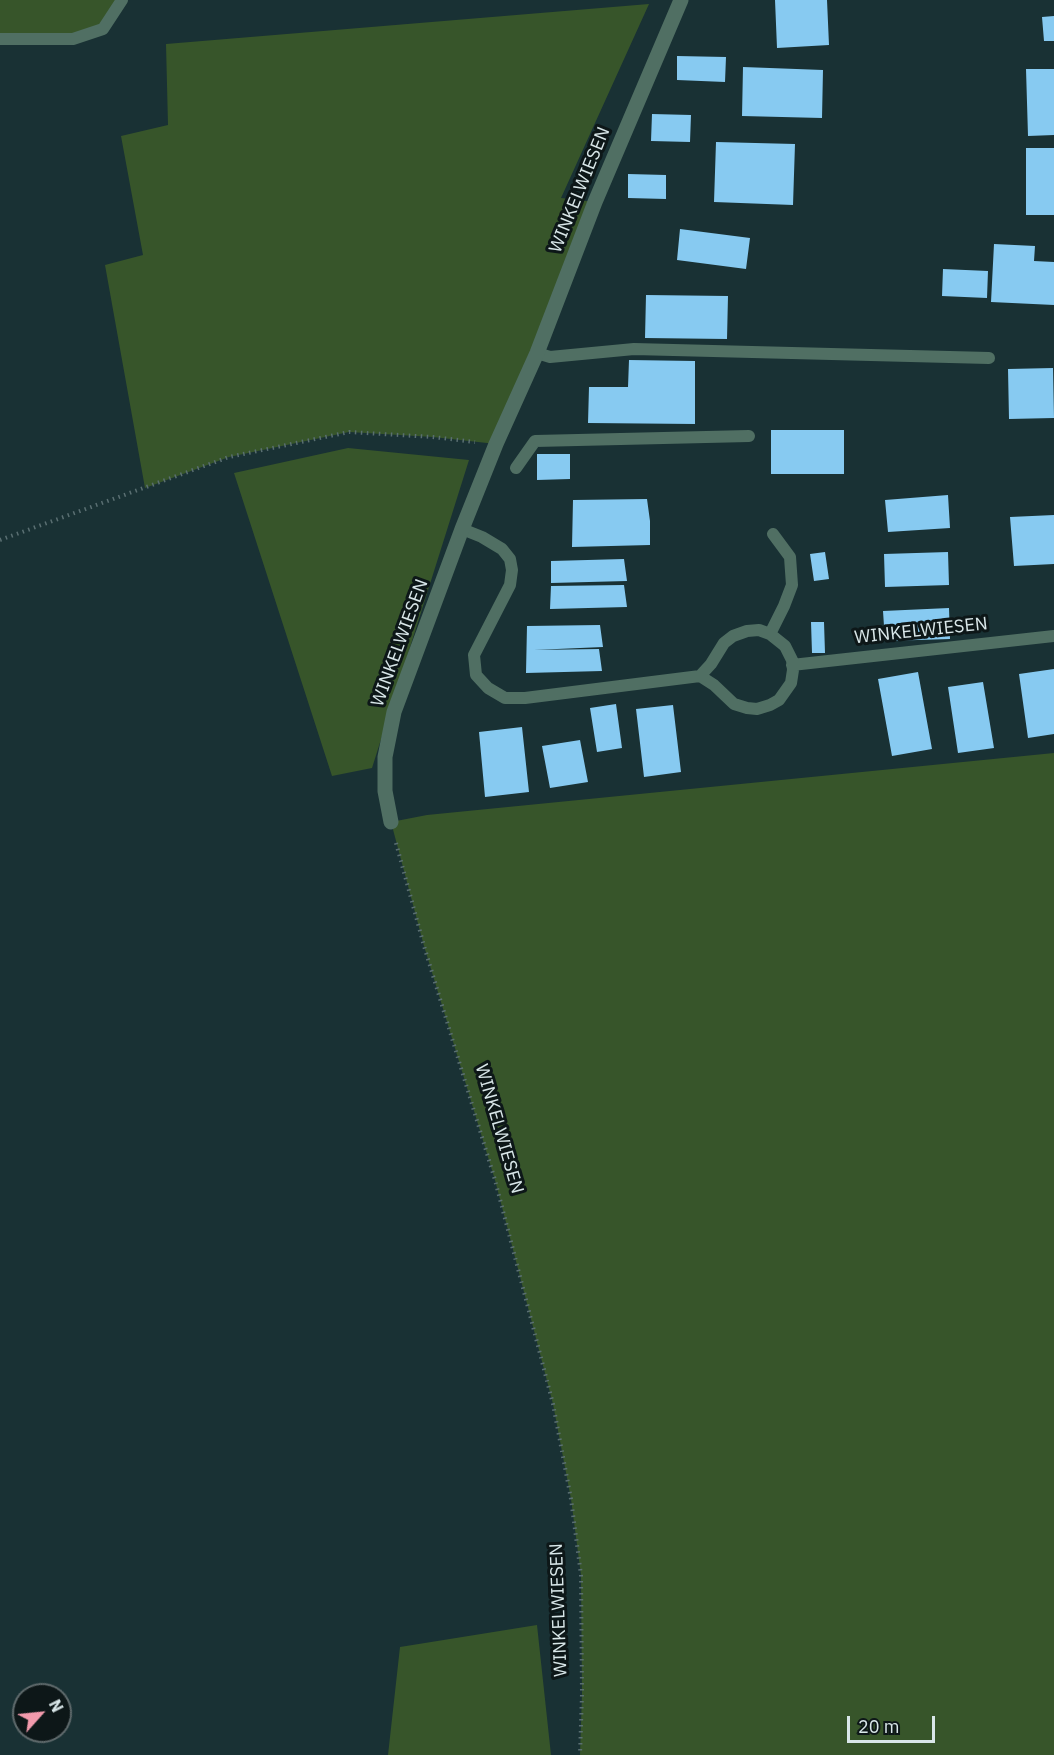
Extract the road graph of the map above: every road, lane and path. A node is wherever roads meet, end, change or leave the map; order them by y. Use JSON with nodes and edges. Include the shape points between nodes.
{"nodes":[{"id":1,"x":122,"y":0,"type":"edge"},
{"id":2,"x":681,"y":0,"type":"edge"},
{"id":3,"x":0,"y":39,"type":"edge"},
{"id":4,"x":537,"y":353,"type":"junction"},
{"id":5,"x":989,"y":358,"type":"dead end"},
{"id":6,"x":749,"y":436,"type":"dead end"},
{"id":7,"x":496,"y":444,"type":"junction"},
{"id":8,"x":516,"y":468,"type":"dead end"},
{"id":9,"x":462,"y":529,"type":"junction"},
{"id":10,"x":773,"y":534,"type":"dead end"},
{"id":11,"x":0,"y":540,"type":"edge"},
{"id":12,"x":770,"y":634,"type":"junction"},
{"id":13,"x":1054,"y":636,"type":"edge"},
{"id":14,"x":792,"y":665,"type":"junction"},
{"id":15,"x":700,"y":676,"type":"junction"},
{"id":16,"x":390,"y":822,"type":"joint"},
{"id":17,"x":580,"y":1755,"type":"edge"}],
"edges":[{"from":1,"to":3,"type":"lane","via":[[103,29],[73,39]]},
{"from":2,"to":4,"type":"street","name":"WINKELWIESEN","via":[[595,202]]},
{"from":4,"to":5,"type":"lane","via":[[549,357],[634,349]]},
{"from":4,"to":7,"type":"street","name":"WINKELWIESEN"},
{"from":6,"to":8,"type":"lane","via":[[535,441]]},
{"from":7,"to":9,"type":"street","name":"WINKELWIESEN"},
{"from":7,"to":11,"type":"path","via":[[349,432],[229,457]]},
{"from":9,"to":15,"type":"lane","via":[[502,549],[512,570],[510,585],[474,655],[476,675],[488,688],[505,698],[525,698]]},
{"from":9,"to":16,"type":"street","name":"WINKELWIESEN","via":[[394,712],[385,757]]},
{"from":10,"to":12,"type":"lane","via":[[790,557],[792,585]]},
{"from":12,"to":14,"type":"lane","via":[[785,646]]},
{"from":12,"to":15,"type":"lane","via":[[759,630],[733,636]]},
{"from":13,"to":14,"type":"lane","name":"WINKELWIESEN"},
{"from":14,"to":15,"type":"lane","via":[[786,692],[779,700],[757,709],[734,704]]},
{"from":16,"to":17,"type":"path","name":"WINKELWIESEN","via":[[495,1180],[553,1404],[581,1575]]}]}
